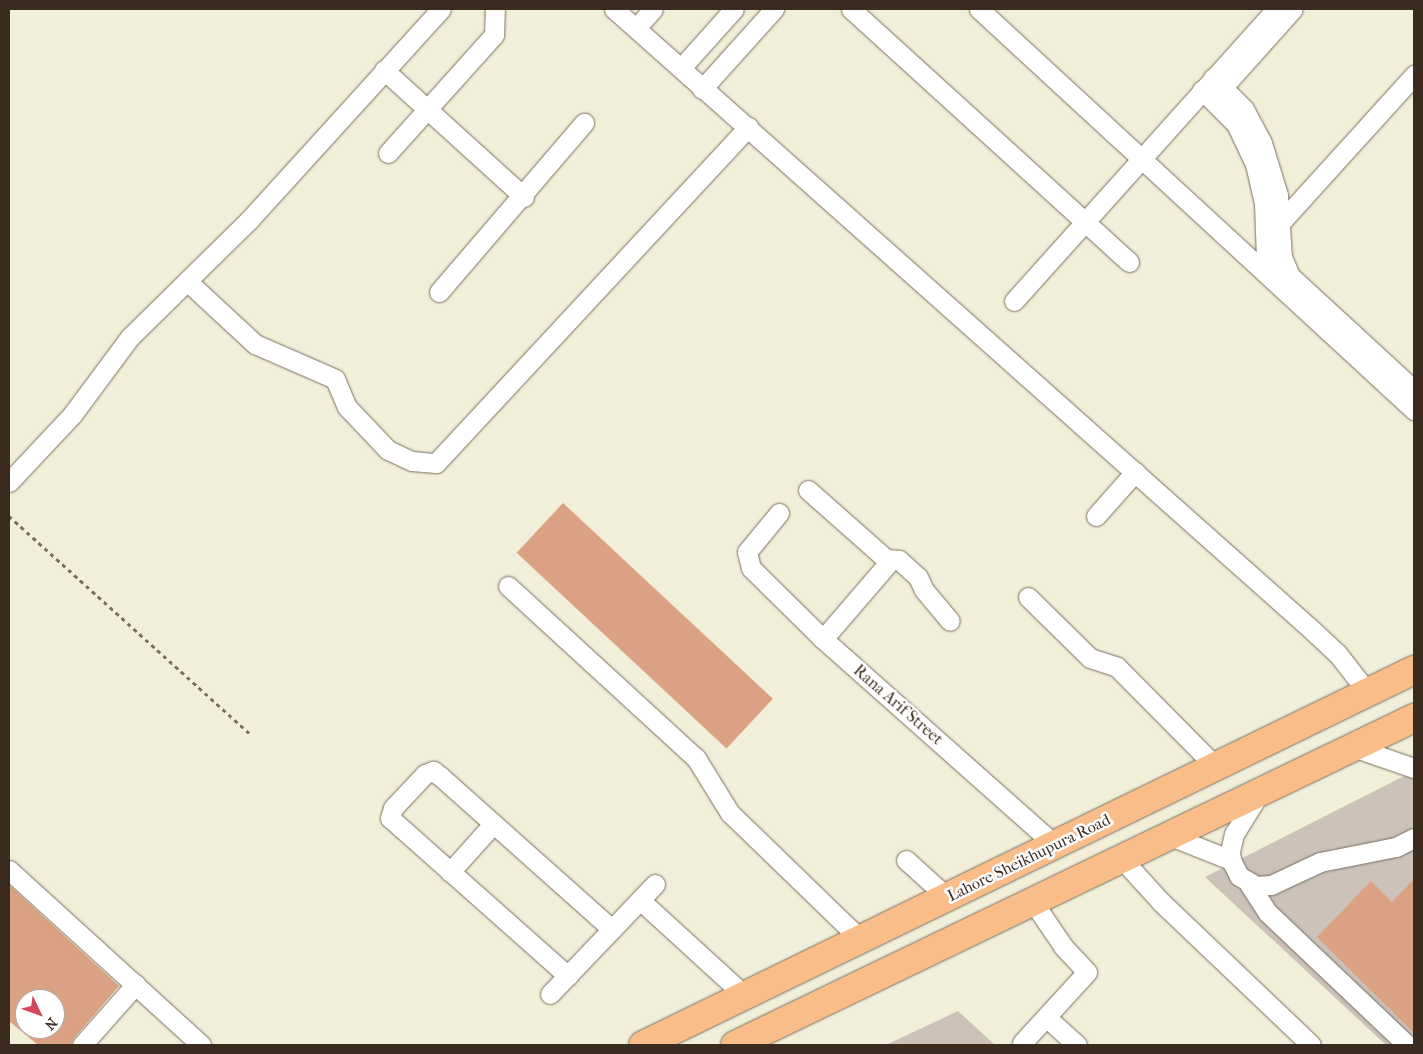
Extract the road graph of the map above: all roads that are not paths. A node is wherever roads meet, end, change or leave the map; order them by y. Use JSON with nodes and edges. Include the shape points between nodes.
{"nodes":[{"id":1,"x":441,"y":9,"type":"edge"},
{"id":2,"x":495,"y":9,"type":"edge"},
{"id":3,"x":614,"y":9,"type":"edge"},
{"id":4,"x":653,"y":9,"type":"edge"},
{"id":5,"x":734,"y":9,"type":"edge"},
{"id":6,"x":774,"y":9,"type":"edge"},
{"id":7,"x":851,"y":9,"type":"edge"},
{"id":8,"x":979,"y":9,"type":"edge"},
{"id":9,"x":1276,"y":9,"type":"edge"},
{"id":10,"x":1293,"y":9,"type":"edge"},
{"id":11,"x":636,"y":28,"type":"junction"},
{"id":12,"x":681,"y":68,"type":"junction"},
{"id":13,"x":384,"y":70,"type":"junction"},
{"id":14,"x":1414,"y":75,"type":"edge"},
{"id":15,"x":1213,"y":88,"type":"junction"},
{"id":16,"x":702,"y":89,"type":"junction"},
{"id":17,"x":427,"y":110,"type":"junction"},
{"id":18,"x":584,"y":123,"type":"dead end"},
{"id":19,"x":748,"y":127,"type":"junction"},
{"id":20,"x":388,"y":153,"type":"dead end"},
{"id":21,"x":1142,"y":158,"type":"junction"},
{"id":22,"x":524,"y":197,"type":"junction"},
{"id":23,"x":1084,"y":222,"type":"junction"},
{"id":24,"x":1280,"y":223,"type":"junction"},
{"id":25,"x":1129,"y":262,"type":"dead end"},
{"id":26,"x":1273,"y":280,"type":"junction"},
{"id":27,"x":187,"y":281,"type":"junction"},
{"id":28,"x":439,"y":292,"type":"dead end"},
{"id":29,"x":1014,"y":301,"type":"dead end"},
{"id":30,"x":1414,"y":390,"type":"edge"},
{"id":31,"x":1414,"y":410,"type":"edge"},
{"id":32,"x":1134,"y":472,"type":"junction"},
{"id":33,"x":9,"y":482,"type":"edge"},
{"id":34,"x":808,"y":490,"type":"dead end"},
{"id":35,"x":780,"y":513,"type":"dead end"},
{"id":36,"x":1096,"y":516,"type":"dead end"},
{"id":37,"x":891,"y":560,"type":"junction"},
{"id":38,"x":508,"y":586,"type":"dead end"},
{"id":39,"x":1028,"y":597,"type":"dead end"},
{"id":40,"x":950,"y":621,"type":"dead end"},
{"id":41,"x":823,"y":639,"type":"junction"},
{"id":42,"x":1414,"y":670,"type":"edge"},
{"id":43,"x":1368,"y":693,"type":"junction"},
{"id":44,"x":1414,"y":718,"type":"edge"},
{"id":45,"x":1353,"y":747,"type":"junction"},
{"id":46,"x":1218,"y":768,"type":"junction"},
{"id":47,"x":1414,"y":768,"type":"edge"},
{"id":48,"x":1262,"y":791,"type":"junction"},
{"id":49,"x":494,"y":824,"type":"junction"},
{"id":50,"x":1170,"y":836,"type":"junction"},
{"id":51,"x":1414,"y":838,"type":"edge"},
{"id":52,"x":1055,"y":845,"type":"junction"},
{"id":53,"x":1122,"y":858,"type":"junction"},
{"id":54,"x":906,"y":860,"type":"dead end"},
{"id":55,"x":1231,"y":860,"type":"junction"},
{"id":56,"x":9,"y":870,"type":"edge"},
{"id":57,"x":450,"y":872,"type":"junction"},
{"id":58,"x":655,"y":884,"type":"dead end"},
{"id":59,"x":1249,"y":884,"type":"junction"},
{"id":60,"x":948,"y":898,"type":"junction"},
{"id":61,"x":640,"y":900,"type":"junction"},
{"id":62,"x":1033,"y":902,"type":"junction"},
{"id":63,"x":918,"y":912,"type":"junction"},
{"id":64,"x":612,"y":929,"type":"junction"},
{"id":65,"x":862,"y":940,"type":"junction"},
{"id":66,"x":936,"y":947,"type":"junction"},
{"id":67,"x":568,"y":976,"type":"junction"},
{"id":68,"x":136,"y":984,"type":"junction"},
{"id":69,"x":550,"y":994,"type":"dead end"},
{"id":70,"x":745,"y":996,"type":"junction"},
{"id":71,"x":1046,"y":1017,"type":"junction"},
{"id":72,"x":1022,"y":1043,"type":"dead end"},
{"id":73,"x":82,"y":1045,"type":"edge"},
{"id":74,"x":201,"y":1045,"type":"edge"},
{"id":75,"x":644,"y":1045,"type":"edge"},
{"id":76,"x":735,"y":1045,"type":"edge"},
{"id":77,"x":1077,"y":1045,"type":"edge"},
{"id":78,"x":1311,"y":1045,"type":"edge"},
{"id":79,"x":1407,"y":1045,"type":"edge"}],
"edges":[{"from":1,"to":13,"type":"street"},
{"from":2,"to":17,"type":"street","via":[[494,35]]},
{"from":3,"to":11,"type":"street"},
{"from":4,"to":11,"type":"street"},
{"from":5,"to":12,"type":"street"},
{"from":6,"to":16,"type":"street"},
{"from":7,"to":23,"type":"street"},
{"from":8,"to":21,"type":"street"},
{"from":9,"to":15,"type":"street"},
{"from":10,"to":15,"type":"street"},
{"from":11,"to":12,"type":"street"},
{"from":12,"to":16,"type":"street"},
{"from":13,"to":17,"type":"street"},
{"from":13,"to":27,"type":"street","via":[[249,220]]},
{"from":14,"to":24,"type":"street"},
{"from":15,"to":21,"type":"street"},
{"from":15,"to":24,"type":"street","via":[[1244,109],[1259,135],[1276,189]]},
{"from":15,"to":26,"type":"street","via":[[1236,124],[1255,164],[1264,203],[1266,259]]},
{"from":16,"to":19,"type":"street"},
{"from":17,"to":20,"type":"street"},
{"from":17,"to":22,"type":"street"},
{"from":18,"to":22,"type":"street"},
{"from":19,"to":27,"type":"street","via":[[436,462],[412,461],[388,450],[347,407],[334,379],[255,344]]},
{"from":19,"to":32,"type":"street"},
{"from":21,"to":23,"type":"street"},
{"from":21,"to":26,"type":"street"},
{"from":22,"to":28,"type":"street"},
{"from":23,"to":25,"type":"street"},
{"from":23,"to":29,"type":"street"},
{"from":24,"to":30,"type":"street","via":[[1282,257],[1290,276]]},
{"from":26,"to":31,"type":"street"},
{"from":27,"to":33,"type":"street","via":[[130,337],[72,415]]},
{"from":32,"to":36,"type":"street"},
{"from":32,"to":43,"type":"street","via":[[1337,653]]},
{"from":34,"to":37,"type":"street"},
{"from":35,"to":41,"type":"street","name":"Rana Arif Street","via":[[747,552],[747,560],[751,568]]},
{"from":37,"to":40,"type":"street","via":[[899,560],[918,577],[924,590]]},
{"from":37,"to":41,"type":"street"},
{"from":38,"to":65,"type":"street","via":[[696,758],[730,813]]},
{"from":39,"to":46,"type":"street","via":[[1090,658],[1117,667]]},
{"from":41,"to":52,"type":"street","name":"Rana Arif Street"},
{"from":42,"to":43,"type":"highway","name":"Lahore Sheikhupura Road"},
{"from":43,"to":46,"type":"highway","name":"Lahore Sheikhupura Road"},
{"from":44,"to":45,"type":"highway"},
{"from":45,"to":47,"type":"street"},
{"from":45,"to":48,"type":"highway"},
{"from":46,"to":52,"type":"highway","name":"Lahore Sheikhupura Road"},
{"from":48,"to":50,"type":"highway"},
{"from":48,"to":55,"type":"street","via":[[1234,834]]},
{"from":49,"to":57,"type":"street"},
{"from":49,"to":57,"type":"street","via":[[433,771],[425,774],[393,808],[391,820]]},
{"from":49,"to":64,"type":"street"},
{"from":50,"to":53,"type":"highway"},
{"from":50,"to":55,"type":"street"},
{"from":51,"to":59,"type":"street","via":[[1396,847],[1320,862],[1263,887]]},
{"from":52,"to":60,"type":"highway","name":"Lahore Sheikhupura Road"},
{"from":53,"to":62,"type":"highway"},
{"from":53,"to":78,"type":"street","via":[[1161,902]]},
{"from":54,"to":60,"type":"street"},
{"from":55,"to":59,"type":"street","via":[[1239,876]]},
{"from":56,"to":68,"type":"street"},
{"from":57,"to":67,"type":"street"},
{"from":58,"to":61,"type":"street"},
{"from":59,"to":79,"type":"street","via":[[1267,912]]},
{"from":60,"to":63,"type":"highway","name":"Lahore Sheikhupura Road"},
{"from":61,"to":64,"type":"street"},
{"from":61,"to":70,"type":"street"},
{"from":62,"to":66,"type":"highway"},
{"from":62,"to":71,"type":"street","via":[[1063,946],[1087,971]]},
{"from":63,"to":65,"type":"highway","name":"Lahore Sheikhupura Road"},
{"from":63,"to":66,"type":"highway"},
{"from":64,"to":67,"type":"street"},
{"from":65,"to":70,"type":"highway","name":"Lahore Sheikhupura Road"},
{"from":66,"to":76,"type":"highway"},
{"from":67,"to":69,"type":"street"},
{"from":68,"to":73,"type":"street"},
{"from":68,"to":74,"type":"street"},
{"from":70,"to":75,"type":"highway","name":"Lahore Sheikhupura Road"},
{"from":71,"to":72,"type":"street"},
{"from":71,"to":77,"type":"street"}]}
